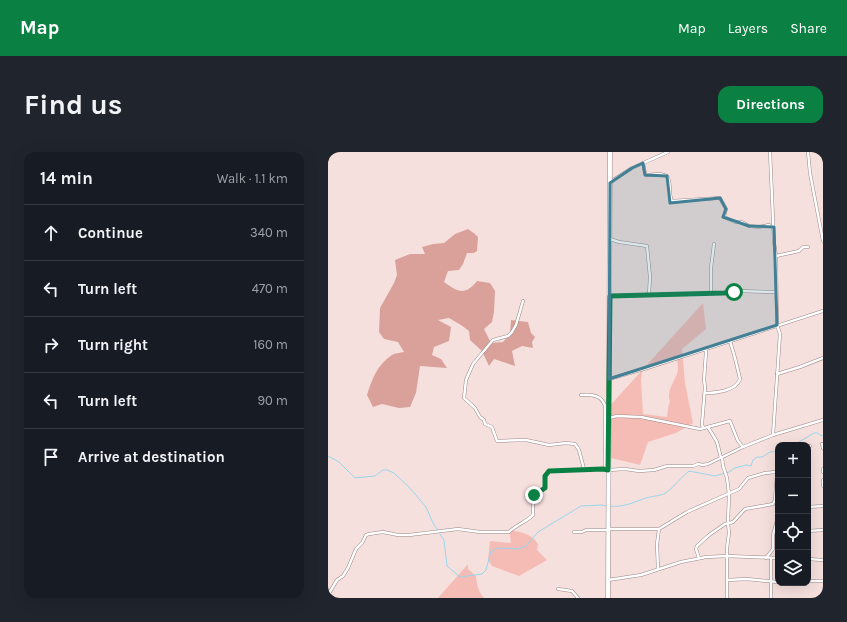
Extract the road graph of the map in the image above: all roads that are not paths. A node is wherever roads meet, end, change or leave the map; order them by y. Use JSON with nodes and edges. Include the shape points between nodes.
{"nodes":[{"id":1,"x":610,"y":152,"type":"edge"},
{"id":2,"x":668,"y":152,"type":"edge"},
{"id":3,"x":770,"y":152,"type":"edge"},
{"id":4,"x":808,"y":152,"type":"edge"},
{"id":5,"x":643,"y":163,"type":"junction"},
{"id":6,"x":610,"y":183,"type":"junction"},
{"id":7,"x":774,"y":228,"type":"junction"},
{"id":8,"x":610,"y":239,"type":"junction"},
{"id":9,"x":823,"y":240,"type":"edge"},
{"id":10,"x":714,"y":244,"type":"dead end"},
{"id":11,"x":808,"y":247,"type":"dead end"},
{"id":12,"x":776,"y":256,"type":"junction"},
{"id":13,"x":711,"y":292,"type":"junction"},
{"id":14,"x":776,"y":292,"type":"junction"},
{"id":15,"x":649,"y":294,"type":"junction"},
{"id":16,"x":610,"y":296,"type":"junction"},
{"id":17,"x":523,"y":301,"type":"dead end"},
{"id":18,"x":823,"y":310,"type":"edge"},
{"id":19,"x":777,"y":326,"type":"junction"},
{"id":20,"x":730,"y":341,"type":"junction"},
{"id":21,"x":705,"y":349,"type":"junction"},
{"id":22,"x":823,"y":358,"type":"edge"},
{"id":23,"x":777,"y":374,"type":"junction"},
{"id":24,"x":610,"y":379,"type":"junction"},
{"id":25,"x":705,"y":393,"type":"junction"},
{"id":26,"x":581,"y":395,"type":"dead end"},
{"id":27,"x":609,"y":418,"type":"junction"},
{"id":28,"x":823,"y":420,"type":"edge"},
{"id":29,"x":708,"y":427,"type":"junction"},
{"id":30,"x":703,"y":428,"type":"junction"},
{"id":31,"x":774,"y":435,"type":"junction"},
{"id":32,"x":822,"y":444,"type":"edge"},
{"id":33,"x":743,"y":447,"type":"junction"},
{"id":34,"x":823,"y":448,"type":"edge"},
{"id":35,"x":722,"y":458,"type":"junction"},
{"id":36,"x":584,"y":470,"type":"junction"},
{"id":37,"x":607,"y":470,"type":"junction"},
{"id":38,"x":823,"y":480,"type":"edge"},
{"id":39,"x":823,"y":486,"type":"edge"},
{"id":40,"x":729,"y":494,"type":"junction"},
{"id":41,"x":773,"y":504,"type":"joint"},
{"id":42,"x":823,"y":506,"type":"edge"},
{"id":43,"x":811,"y":507,"type":"edge"},
{"id":44,"x":728,"y":523,"type":"junction"},
{"id":45,"x":775,"y":528,"type":"edge"},
{"id":46,"x":659,"y":529,"type":"junction"},
{"id":47,"x":608,"y":530,"type":"junction"},
{"id":48,"x":823,"y":530,"type":"edge"},
{"id":49,"x":811,"y":531,"type":"edge"},
{"id":50,"x":574,"y":532,"type":"dead end"},
{"id":51,"x":727,"y":556,"type":"junction"},
{"id":52,"x":699,"y":558,"type":"junction"},
{"id":53,"x":766,"y":558,"type":"junction"},
{"id":54,"x":771,"y":558,"type":"junction"},
{"id":55,"x":775,"y":558,"type":"edge"},
{"id":56,"x":811,"y":559,"type":"edge"},
{"id":57,"x":823,"y":560,"type":"edge"},
{"id":58,"x":658,"y":569,"type":"junction"},
{"id":59,"x":608,"y":580,"type":"junction"},
{"id":60,"x":727,"y":580,"type":"junction"},
{"id":61,"x":771,"y":581,"type":"junction"},
{"id":62,"x":811,"y":581,"type":"edge"},
{"id":63,"x":823,"y":581,"type":"edge"},
{"id":64,"x":775,"y":582,"type":"edge"},
{"id":65,"x":558,"y":589,"type":"dead end"},
{"id":66,"x":328,"y":595,"type":"edge"},
{"id":67,"x":578,"y":598,"type":"edge"},
{"id":68,"x":608,"y":598,"type":"edge"},
{"id":69,"x":727,"y":598,"type":"edge"},
{"id":70,"x":771,"y":598,"type":"edge"}],
"edges":[{"from":1,"to":6,"type":"main road"},
{"from":2,"to":5,"type":"street"},
{"from":3,"to":7,"type":"street"},
{"from":4,"to":9,"type":"street"},
{"from":5,"to":6,"type":"street"},
{"from":5,"to":7,"type":"street","via":[[646,175],[660,174],[669,178],[672,201],[720,198],[726,209],[724,217],[749,226],[769,225]]},
{"from":6,"to":8,"type":"main road"},
{"from":7,"to":12,"type":"street"},
{"from":8,"to":15,"type":"street","via":[[647,246]]},
{"from":8,"to":16,"type":"main road"},
{"from":10,"to":13,"type":"street","via":[[710,268]]},
{"from":11,"to":12,"type":"street"},
{"from":12,"to":14,"type":"street"},
{"from":13,"to":14,"type":"street"},
{"from":13,"to":15,"type":"street"},
{"from":14,"to":19,"type":"street"},
{"from":15,"to":16,"type":"street"},
{"from":16,"to":24,"type":"main road"},
{"from":17,"to":36,"type":"street","via":[[512,332],[508,336],[493,340],[473,364],[466,380],[464,398],[475,408],[485,424],[492,427],[497,441],[575,444]]},
{"from":18,"to":19,"type":"street"},
{"from":19,"to":20,"type":"street"},
{"from":19,"to":23,"type":"street","via":[[780,334]]},
{"from":20,"to":21,"type":"street"},
{"from":20,"to":25,"type":"street","via":[[740,379],[729,388]]},
{"from":21,"to":24,"type":"street"},
{"from":21,"to":25,"type":"street"},
{"from":22,"to":23,"type":"street"},
{"from":23,"to":31,"type":"street"},
{"from":24,"to":27,"type":"main road"},
{"from":25,"to":30,"type":"street"},
{"from":26,"to":37,"type":"street","via":[[595,395],[604,402]]},
{"from":27,"to":30,"type":"street","via":[[641,417]]},
{"from":27,"to":37,"type":"main road"},
{"from":28,"to":31,"type":"street"},
{"from":29,"to":30,"type":"street"},
{"from":29,"to":33,"type":"street","via":[[730,421]]},
{"from":29,"to":35,"type":"street","via":[[717,442]]},
{"from":31,"to":33,"type":"street"},
{"from":32,"to":34,"type":"street"},
{"from":33,"to":35,"type":"street"},
{"from":35,"to":37,"type":"street","via":[[703,465],[667,466],[639,471]]},
{"from":35,"to":40,"type":"street"},
{"from":36,"to":37,"type":"street"},
{"from":36,"to":66,"type":"street","via":[[548,472],[545,476],[545,488],[534,495],[533,516],[509,532],[458,529],[409,535],[383,532],[369,534],[356,549],[348,568]]},
{"from":37,"to":47,"type":"main road"},
{"from":38,"to":39,"type":"street"},
{"from":40,"to":41,"type":"street","via":[[739,489],[748,478],[776,472]]},
{"from":40,"to":44,"type":"street"},
{"from":40,"to":46,"type":"street","via":[[687,512]]},
{"from":41,"to":44,"type":"street","via":[[748,508],[733,522]]},
{"from":42,"to":43,"type":"street"},
{"from":44,"to":51,"type":"street"},
{"from":44,"to":52,"type":"street","via":[[697,546]]},
{"from":45,"to":53,"type":"street","via":[[773,549]]},
{"from":46,"to":47,"type":"street"},
{"from":46,"to":58,"type":"street"},
{"from":47,"to":50,"type":"street"},
{"from":47,"to":59,"type":"main road"},
{"from":48,"to":49,"type":"street"},
{"from":51,"to":52,"type":"street"},
{"from":51,"to":53,"type":"street"},
{"from":51,"to":60,"type":"street"},
{"from":52,"to":58,"type":"street"},
{"from":53,"to":54,"type":"street"},
{"from":54,"to":55,"type":"street"},
{"from":54,"to":61,"type":"street"},
{"from":56,"to":57,"type":"street"},
{"from":58,"to":59,"type":"street","via":[[641,575]]},
{"from":59,"to":68,"type":"main road"},
{"from":60,"to":61,"type":"street"},
{"from":60,"to":69,"type":"street"},
{"from":61,"to":64,"type":"street"},
{"from":61,"to":70,"type":"street"},
{"from":62,"to":63,"type":"street"},
{"from":65,"to":67,"type":"street","via":[[572,590]]}]}
